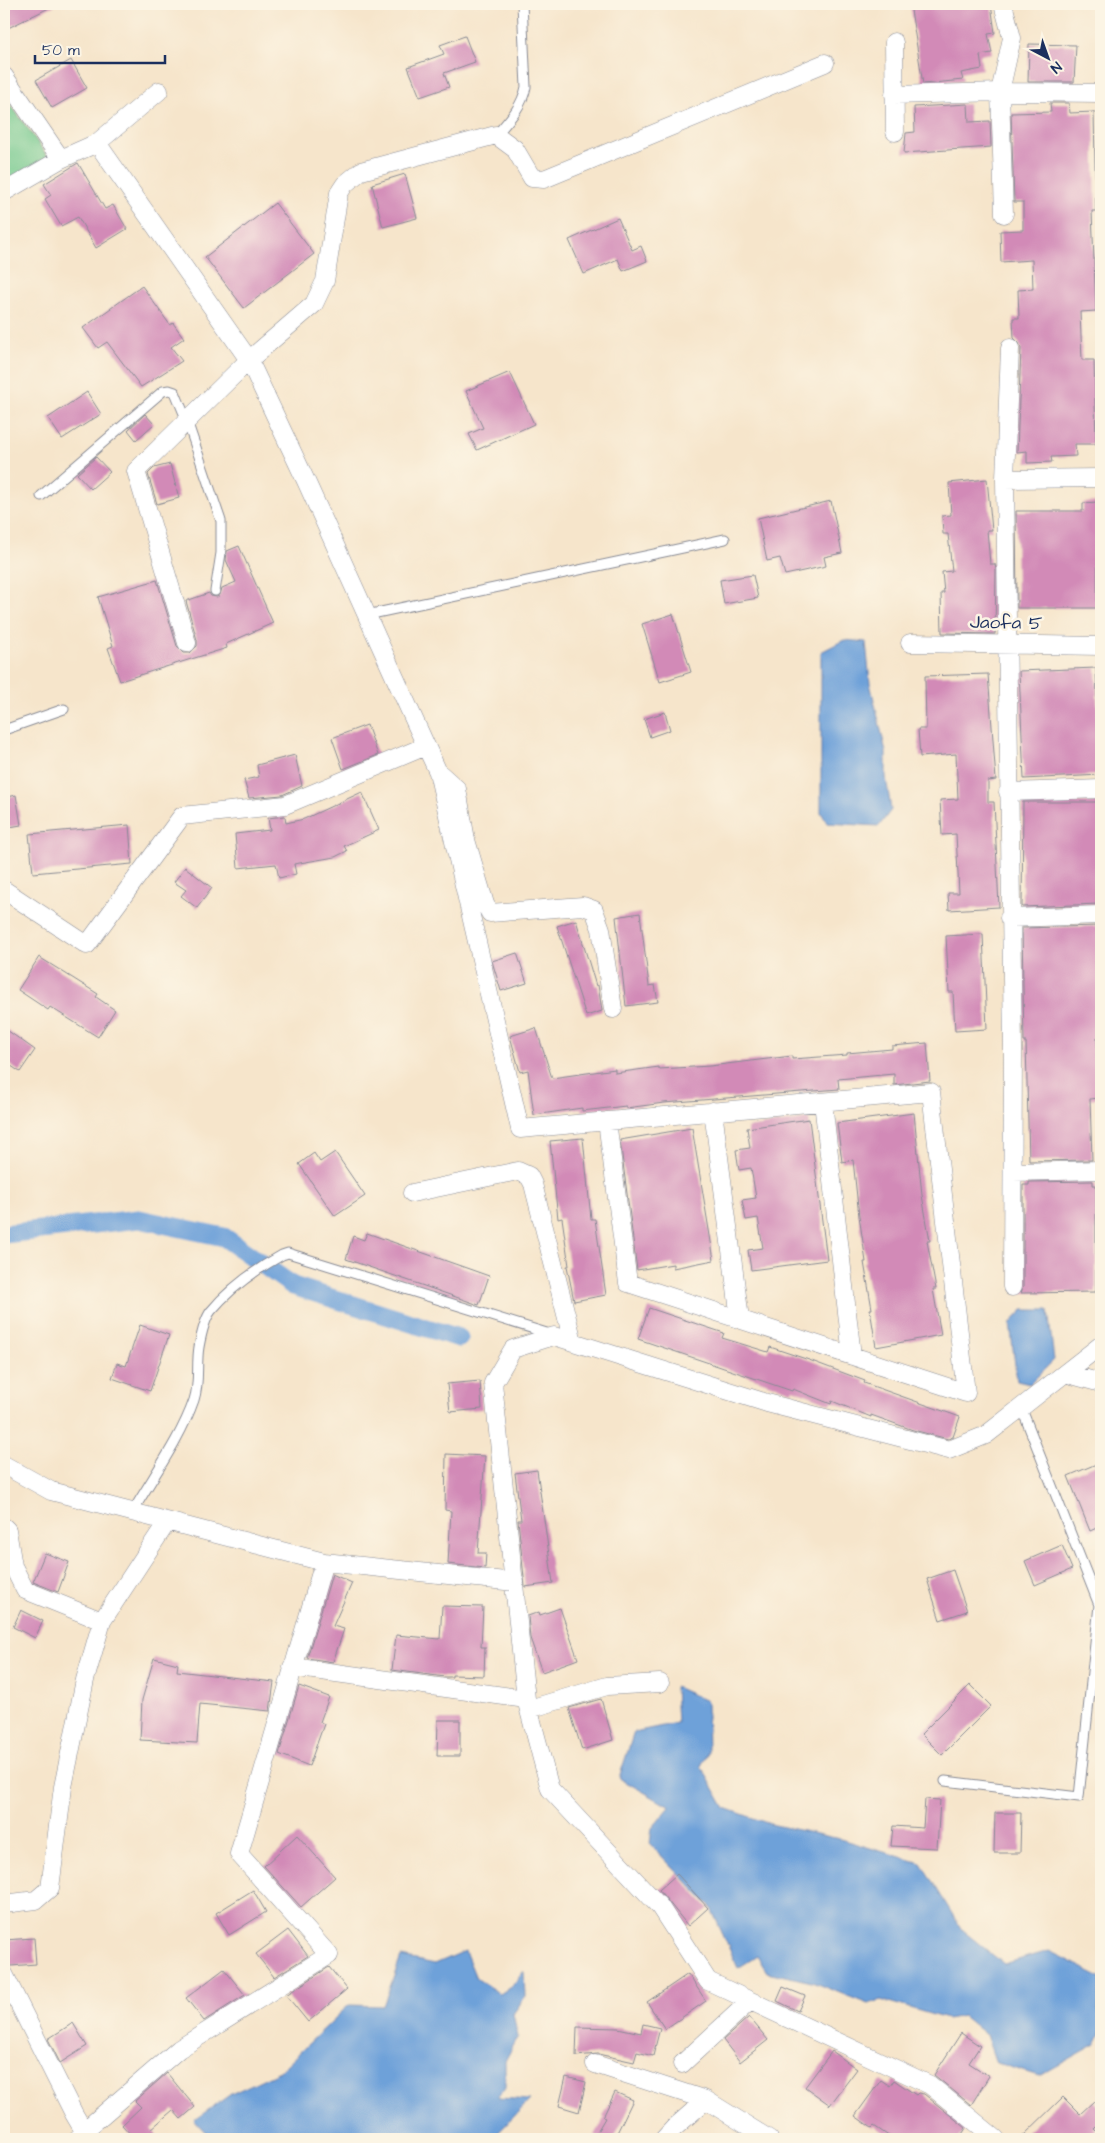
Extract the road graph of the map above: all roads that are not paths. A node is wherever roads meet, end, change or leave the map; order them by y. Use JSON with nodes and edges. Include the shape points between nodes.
{"nodes":[{"id":1,"x":522,"y":4,"type":"edge"},
{"id":2,"x":1003,"y":4,"type":"edge"},
{"id":3,"x":894,"y":42,"type":"dead end"},
{"id":4,"x":825,"y":63,"type":"dead end"},
{"id":5,"x":4,"y":76,"type":"edge"},
{"id":6,"x":159,"y":91,"type":"dead end"},
{"id":7,"x":1000,"y":92,"type":"junction"},
{"id":8,"x":1101,"y":93,"type":"edge"},
{"id":9,"x":894,"y":95,"type":"junction"},
{"id":10,"x":895,"y":132,"type":"dead end"},
{"id":11,"x":496,"y":135,"type":"junction"},
{"id":12,"x":97,"y":143,"type":"junction"},
{"id":13,"x":61,"y":159,"type":"junction"},
{"id":14,"x":4,"y":192,"type":"edge"},
{"id":15,"x":1004,"y":214,"type":"dead end"},
{"id":16,"x":1010,"y":348,"type":"dead end"},
{"id":17,"x":249,"y":360,"type":"junction"},
{"id":18,"x":187,"y":421,"type":"junction"},
{"id":19,"x":1005,"y":478,"type":"junction"},
{"id":20,"x":1101,"y":478,"type":"edge"},
{"id":21,"x":41,"y":496,"type":"dead end"},
{"id":22,"x":725,"y":539,"type":"dead end"},
{"id":23,"x":215,"y":591,"type":"dead end"},
{"id":24,"x":367,"y":614,"type":"junction"},
{"id":25,"x":187,"y":643,"type":"dead end"},
{"id":26,"x":910,"y":643,"type":"dead end"},
{"id":27,"x":1008,"y":645,"type":"junction"},
{"id":28,"x":1101,"y":646,"type":"edge"},
{"id":29,"x":64,"y":709,"type":"dead end"},
{"id":30,"x":4,"y":730,"type":"edge"},
{"id":31,"x":426,"y":746,"type":"junction"},
{"id":32,"x":438,"y":772,"type":"junction"},
{"id":33,"x":1101,"y":789,"type":"edge"},
{"id":34,"x":1008,"y":792,"type":"junction"},
{"id":35,"x":4,"y":890,"type":"edge"},
{"id":36,"x":1101,"y":915,"type":"edge"},
{"id":37,"x":1010,"y":918,"type":"junction"},
{"id":38,"x":613,"y":1009,"type":"dead end"},
{"id":39,"x":823,"y":1102,"type":"junction"},
{"id":40,"x":713,"y":1111,"type":"junction"},
{"id":41,"x":607,"y":1121,"type":"junction"},
{"id":42,"x":1101,"y":1170,"type":"edge"},
{"id":43,"x":1013,"y":1172,"type":"junction"},
{"id":44,"x":412,"y":1193,"type":"dead end"},
{"id":45,"x":1012,"y":1287,"type":"dead end"},
{"id":46,"x":740,"y":1319,"type":"junction"},
{"id":47,"x":554,"y":1336,"type":"junction"},
{"id":48,"x":573,"y":1342,"type":"junction"},
{"id":49,"x":1101,"y":1345,"type":"edge"},
{"id":50,"x":852,"y":1356,"type":"junction"},
{"id":51,"x":1065,"y":1373,"type":"junction"},
{"id":52,"x":1101,"y":1384,"type":"edge"},
{"id":53,"x":1021,"y":1407,"type":"junction"},
{"id":54,"x":4,"y":1464,"type":"edge"},
{"id":55,"x":132,"y":1513,"type":"junction"},
{"id":56,"x":167,"y":1522,"type":"junction"},
{"id":57,"x":4,"y":1527,"type":"edge"},
{"id":58,"x":324,"y":1562,"type":"junction"},
{"id":59,"x":515,"y":1582,"type":"junction"},
{"id":60,"x":102,"y":1621,"type":"junction"},
{"id":61,"x":292,"y":1667,"type":"junction"},
{"id":62,"x":660,"y":1683,"type":"dead end"},
{"id":63,"x":527,"y":1704,"type":"junction"},
{"id":64,"x":946,"y":1781,"type":"dead end"},
{"id":65,"x":4,"y":1904,"type":"edge"},
{"id":66,"x":4,"y":1974,"type":"edge"},
{"id":67,"x":750,"y":2001,"type":"junction"},
{"id":68,"x":595,"y":2064,"type":"dead end"},
{"id":69,"x":682,"y":2064,"type":"dead end"},
{"id":70,"x":706,"y":2100,"type":"junction"},
{"id":71,"x":81,"y":2135,"type":"edge"},
{"id":72,"x":664,"y":2139,"type":"edge"},
{"id":73,"x":769,"y":2139,"type":"edge"},
{"id":74,"x":996,"y":2139,"type":"edge"}],
"edges":[{"from":1,"to":11,"type":"lane","via":[[526,87],[519,107]]},
{"from":2,"to":7,"type":"street","via":[[1012,38]]},
{"from":3,"to":9,"type":"street"},
{"from":4,"to":11,"type":"street","via":[[544,179],[532,178],[515,149]]},
{"from":5,"to":13,"type":"street"},
{"from":6,"to":12,"type":"street"},
{"from":7,"to":8,"type":"street"},
{"from":7,"to":9,"type":"street"},
{"from":7,"to":15,"type":"street"},
{"from":9,"to":10,"type":"street"},
{"from":11,"to":17,"type":"street","via":[[361,171],[345,184],[339,193],[325,281],[314,304]]},
{"from":12,"to":13,"type":"street"},
{"from":12,"to":17,"type":"street"},
{"from":13,"to":14,"type":"street"},
{"from":16,"to":19,"type":"street"},
{"from":17,"to":18,"type":"street"},
{"from":17,"to":24,"type":"street"},
{"from":18,"to":21,"type":"lane","via":[[175,392],[164,392]]},
{"from":18,"to":23,"type":"lane","via":[[221,520],[221,554]]},
{"from":18,"to":25,"type":"street","via":[[136,471]]},
{"from":19,"to":20,"type":"street"},
{"from":19,"to":27,"type":"street"},
{"from":22,"to":24,"type":"lane"},
{"from":24,"to":31,"type":"street"},
{"from":26,"to":27,"type":"street","name":"Jaofa 5"},
{"from":27,"to":28,"type":"street","name":"Jaofa 5"},
{"from":27,"to":34,"type":"street"},
{"from":29,"to":30,"type":"lane"},
{"from":31,"to":32,"type":"street"},
{"from":31,"to":35,"type":"street","via":[[285,805],[182,816],[87,944]]},
{"from":32,"to":38,"type":"street","via":[[457,789],[466,840],[490,913],[583,906],[594,910],[602,928]]},
{"from":32,"to":41,"type":"street","via":[[520,1129]]},
{"from":33,"to":34,"type":"street"},
{"from":34,"to":37,"type":"street"},
{"from":36,"to":37,"type":"street"},
{"from":37,"to":43,"type":"street"},
{"from":39,"to":40,"type":"street"},
{"from":39,"to":50,"type":"street"},
{"from":39,"to":50,"type":"street","via":[[932,1092],[966,1393]]},
{"from":40,"to":41,"type":"street"},
{"from":40,"to":46,"type":"street"},
{"from":41,"to":46,"type":"street","via":[[628,1283]]},
{"from":42,"to":43,"type":"street"},
{"from":43,"to":45,"type":"street"},
{"from":44,"to":48,"type":"street","via":[[518,1171],[529,1176]]},
{"from":46,"to":50,"type":"street"},
{"from":47,"to":48,"type":"street"},
{"from":47,"to":55,"type":"lane","via":[[288,1253],[237,1286],[210,1312],[198,1348],[194,1398],[182,1426]]},
{"from":47,"to":59,"type":"street","via":[[513,1349],[494,1383]]},
{"from":48,"to":53,"type":"street","via":[[767,1403],[949,1450],[986,1435]]},
{"from":49,"to":51,"type":"street"},
{"from":51,"to":52,"type":"street"},
{"from":51,"to":53,"type":"street"},
{"from":53,"to":64,"type":"lane","via":[[1099,1605],[1079,1797]]},
{"from":54,"to":55,"type":"street","via":[[51,1490]]},
{"from":55,"to":56,"type":"street"},
{"from":56,"to":58,"type":"street"},
{"from":56,"to":60,"type":"street"},
{"from":57,"to":60,"type":"street","via":[[13,1566],[25,1590]]},
{"from":58,"to":59,"type":"street"},
{"from":58,"to":61,"type":"street"},
{"from":59,"to":63,"type":"street"},
{"from":60,"to":65,"type":"street","via":[[85,1680],[63,1787],[50,1888],[36,1900]]},
{"from":61,"to":63,"type":"street"},
{"from":61,"to":71,"type":"street","via":[[240,1854],[329,1955],[179,2049]]},
{"from":62,"to":63,"type":"street","via":[[607,1686]]},
{"from":63,"to":67,"type":"street","via":[[550,1789],[660,1907],[708,1981]]},
{"from":66,"to":71,"type":"street","via":[[74,2114]]},
{"from":67,"to":69,"type":"street"},
{"from":67,"to":74,"type":"street","via":[[930,2085]]},
{"from":68,"to":70,"type":"street"},
{"from":70,"to":72,"type":"street"},
{"from":70,"to":73,"type":"street"}]}
